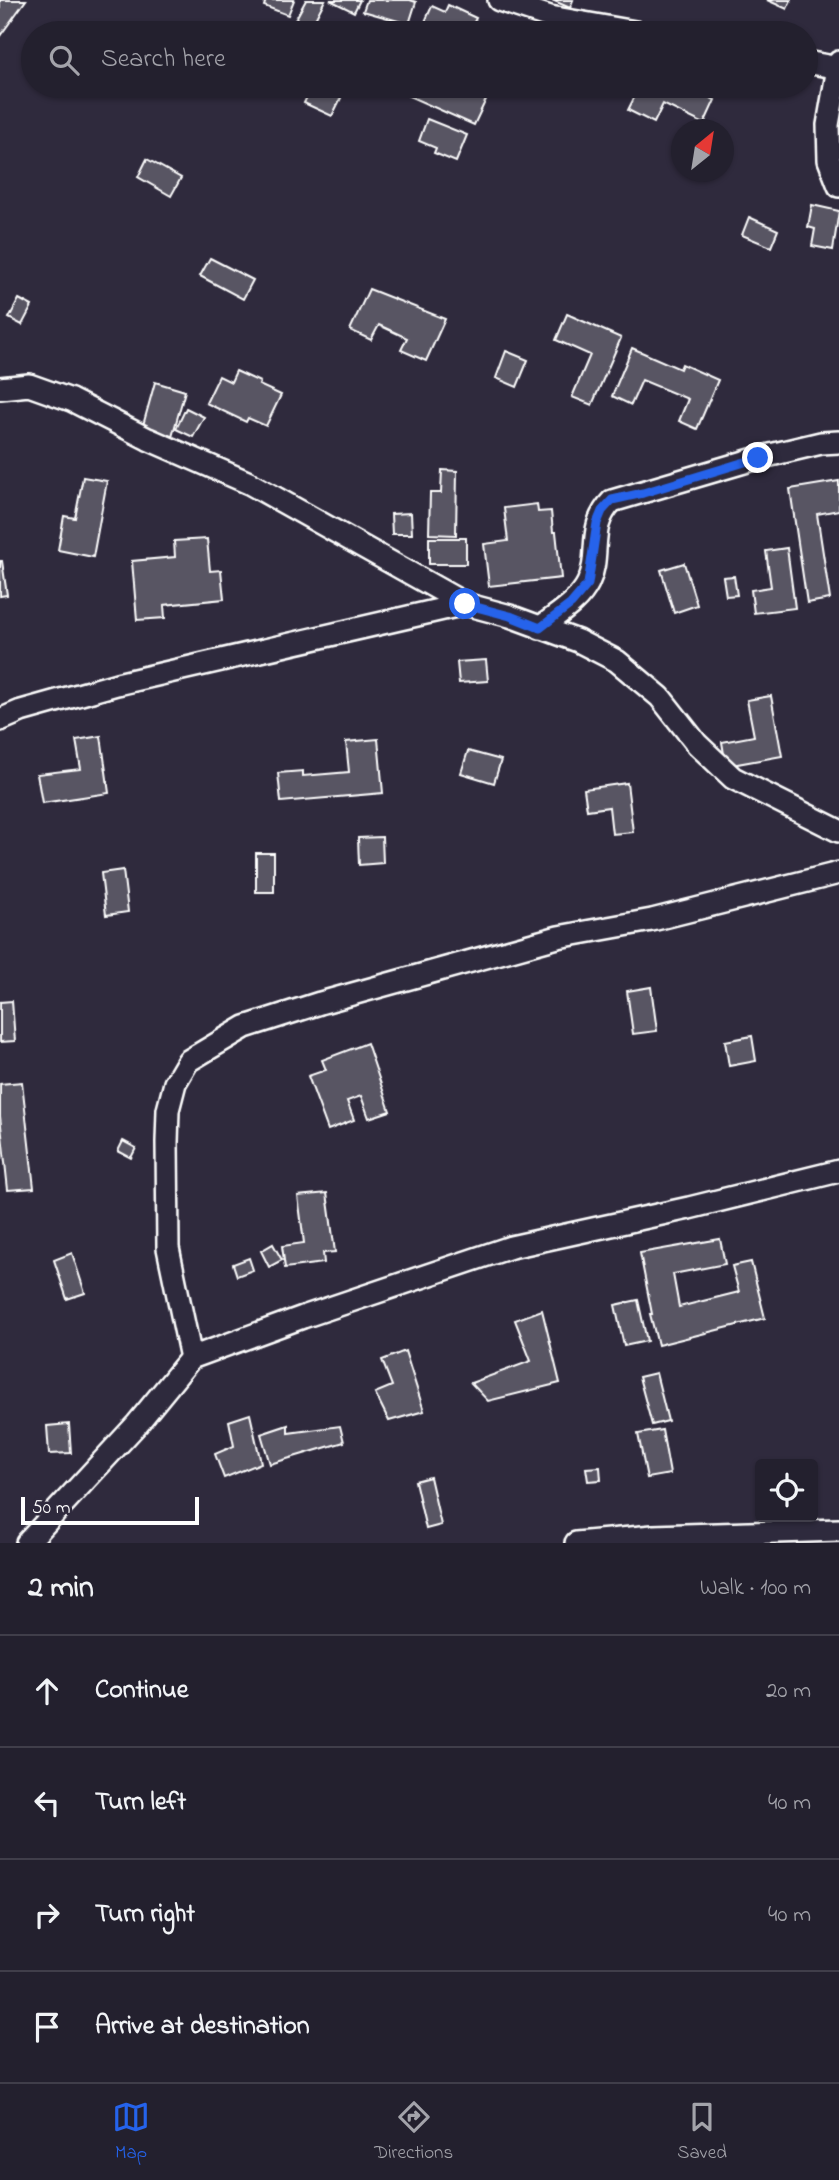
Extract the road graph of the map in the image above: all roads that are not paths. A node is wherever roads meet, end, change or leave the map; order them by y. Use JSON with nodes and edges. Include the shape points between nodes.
{"nodes":[{"id":1,"x":499,"y":0,"type":"edge"},
{"id":2,"x":573,"y":21,"type":"edge"},
{"id":3,"x":818,"y":64,"type":"edge"},
{"id":4,"x":838,"y":66,"type":"edge"},
{"id":5,"x":839,"y":186,"type":"edge"},
{"id":6,"x":0,"y":388,"type":"edge"},
{"id":7,"x":839,"y":442,"type":"edge"},
{"id":8,"x":465,"y":604,"type":"junction"},
{"id":9,"x":540,"y":628,"type":"junction"},
{"id":10,"x":0,"y":720,"type":"edge"},
{"id":11,"x":839,"y":831,"type":"edge"},
{"id":12,"x":839,"y":873,"type":"edge"},
{"id":13,"x":839,"y":1171,"type":"edge"},
{"id":14,"x":191,"y":1358,"type":"junction"},
{"id":15,"x":839,"y":1530,"type":"edge"},
{"id":16,"x":27,"y":1543,"type":"edge"},
{"id":17,"x":576,"y":1543,"type":"edge"}],
"edges":[{"from":1,"to":2,"type":"street"},
{"from":3,"to":4,"type":"street"},
{"from":4,"to":5,"type":"street","via":[[828,125],[829,160]]},
{"from":6,"to":8,"type":"street","via":[[29,385],[71,400],[249,483]]},
{"from":7,"to":9,"type":"street","via":[[758,458],[612,500],[597,523],[588,584]]},
{"from":8,"to":9,"type":"street"},
{"from":8,"to":10,"type":"street","via":[[117,684]]},
{"from":9,"to":11,"type":"street","via":[[617,661],[660,698],[696,744],[733,779]]},
{"from":12,"to":14,"type":"street","via":[[652,920],[558,937],[320,1003],[245,1027],[188,1061],[175,1083],[169,1110],[168,1248]]},
{"from":13,"to":14,"type":"street","via":[[511,1247]]},
{"from":14,"to":16,"type":"street","via":[[138,1424]]},
{"from":15,"to":17,"type":"street"}]}
